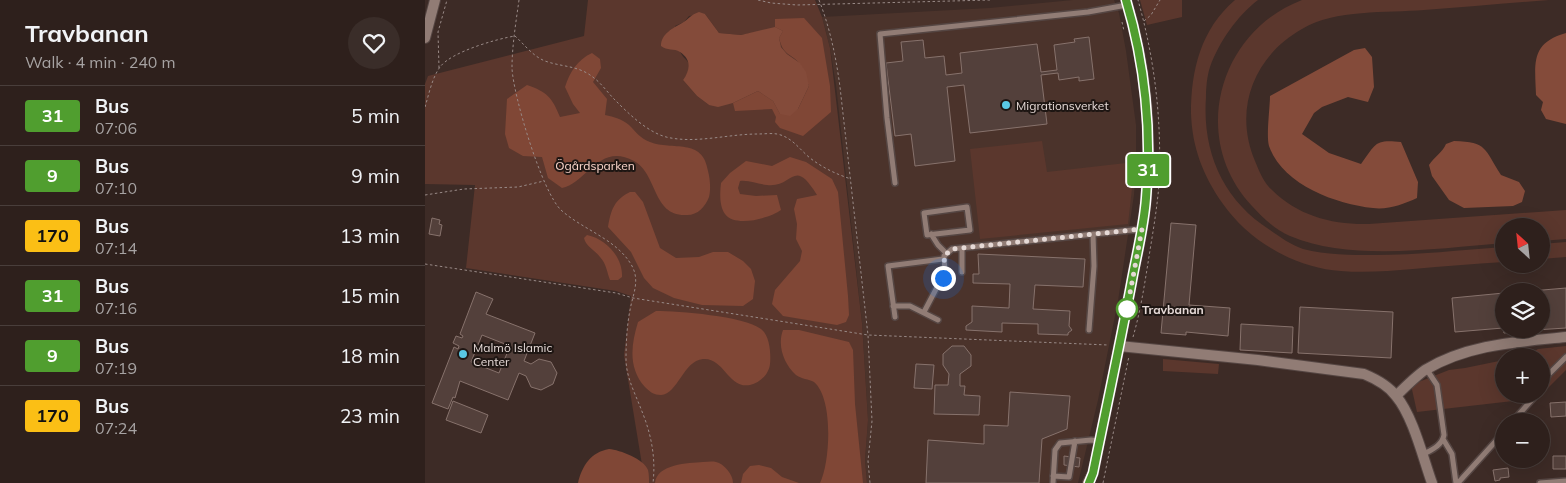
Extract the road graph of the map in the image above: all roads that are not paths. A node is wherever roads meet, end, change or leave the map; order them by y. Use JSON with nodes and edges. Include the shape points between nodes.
{"nodes":[{"id":1,"x":435,"y":0,"type":"edge"},
{"id":2,"x":1124,"y":5,"type":"edge"},
{"id":3,"x":425,"y":38,"type":"edge"},
{"id":4,"x":895,"y":184,"type":"dead end"},
{"id":5,"x":1142,"y":229,"type":"junction"},
{"id":6,"x":931,"y":234,"type":"junction"},
{"id":7,"x":1093,"y":234,"type":"junction"},
{"id":8,"x":963,"y":248,"type":"junction"},
{"id":9,"x":946,"y":253,"type":"junction"},
{"id":10,"x":943,"y":259,"type":"junction"},
{"id":11,"x":962,"y":272,"type":"dead end"},
{"id":12,"x":893,"y":306,"type":"junction"},
{"id":13,"x":924,"y":312,"type":"junction"},
{"id":14,"x":895,"y":317,"type":"dead end"},
{"id":15,"x":939,"y":320,"type":"dead end"},
{"id":16,"x":1089,"y":330,"type":"dead end"},
{"id":17,"x":1566,"y":337,"type":"edge"},
{"id":18,"x":1119,"y":346,"type":"junction"},
{"id":19,"x":1566,"y":357,"type":"edge"},
{"id":20,"x":1427,"y":370,"type":"junction"},
{"id":21,"x":1550,"y":373,"type":"edge"},
{"id":22,"x":1396,"y":396,"type":"junction"},
{"id":23,"x":1529,"y":403,"type":"edge"},
{"id":24,"x":1520,"y":413,"type":"edge"},
{"id":25,"x":1443,"y":439,"type":"junction"},
{"id":26,"x":1075,"y":441,"type":"junction"},
{"id":27,"x":1099,"y":441,"type":"junction"},
{"id":28,"x":1495,"y":442,"type":"edge"},
{"id":29,"x":1422,"y":455,"type":"junction"},
{"id":30,"x":1053,"y":476,"type":"junction"},
{"id":31,"x":1092,"y":480,"type":"edge"},
{"id":32,"x":1566,"y":481,"type":"edge"},
{"id":33,"x":1053,"y":483,"type":"edge"},
{"id":34,"x":1432,"y":483,"type":"edge"},
{"id":35,"x":1457,"y":483,"type":"edge"},
{"id":36,"x":1540,"y":483,"type":"edge"}],
"edges":[{"from":1,"to":3,"type":"street"},
{"from":2,"to":4,"type":"lane","via":[[880,34]]},
{"from":2,"to":5,"type":"main road","via":[[1139,53],[1147,121],[1147,190]]},
{"from":5,"to":7,"type":"lane"},
{"from":5,"to":18,"type":"main road"},
{"from":6,"to":6,"type":"lane","via":[[970,230],[967,207],[925,213],[927,235]]},
{"from":6,"to":9,"type":"lane"},
{"from":7,"to":8,"type":"lane"},
{"from":7,"to":16,"type":"lane"},
{"from":8,"to":9,"type":"lane"},
{"from":8,"to":11,"type":"lane"},
{"from":9,"to":10,"type":"lane"},
{"from":10,"to":12,"type":"lane","via":[[888,266]]},
{"from":10,"to":13,"type":"lane","via":[[943,278]]},
{"from":12,"to":13,"type":"lane","via":[[910,306]]},
{"from":12,"to":14,"type":"lane"},
{"from":13,"to":15,"type":"lane"},
{"from":17,"to":20,"type":"street","via":[[1487,346],[1451,357]]},
{"from":18,"to":22,"type":"street","via":[[1364,374],[1381,382]]},
{"from":18,"to":27,"type":"main road"},
{"from":19,"to":21,"type":"lane"},
{"from":20,"to":22,"type":"street"},
{"from":20,"to":25,"type":"lane","via":[[1438,391]]},
{"from":22,"to":29,"type":"street","via":[[1405,409]]},
{"from":23,"to":24,"type":"lane"},
{"from":25,"to":29,"type":"lane"},
{"from":25,"to":35,"type":"lane","via":[[1452,454]]},
{"from":26,"to":27,"type":"lane"},
{"from":26,"to":30,"type":"lane","via":[[1060,443],[1055,450]]},
{"from":26,"to":30,"type":"lane","via":[[1069,477]]},
{"from":27,"to":31,"type":"main road"},
{"from":28,"to":35,"type":"lane"},
{"from":29,"to":34,"type":"street"},
{"from":30,"to":33,"type":"lane"},
{"from":32,"to":36,"type":"lane"}]}
